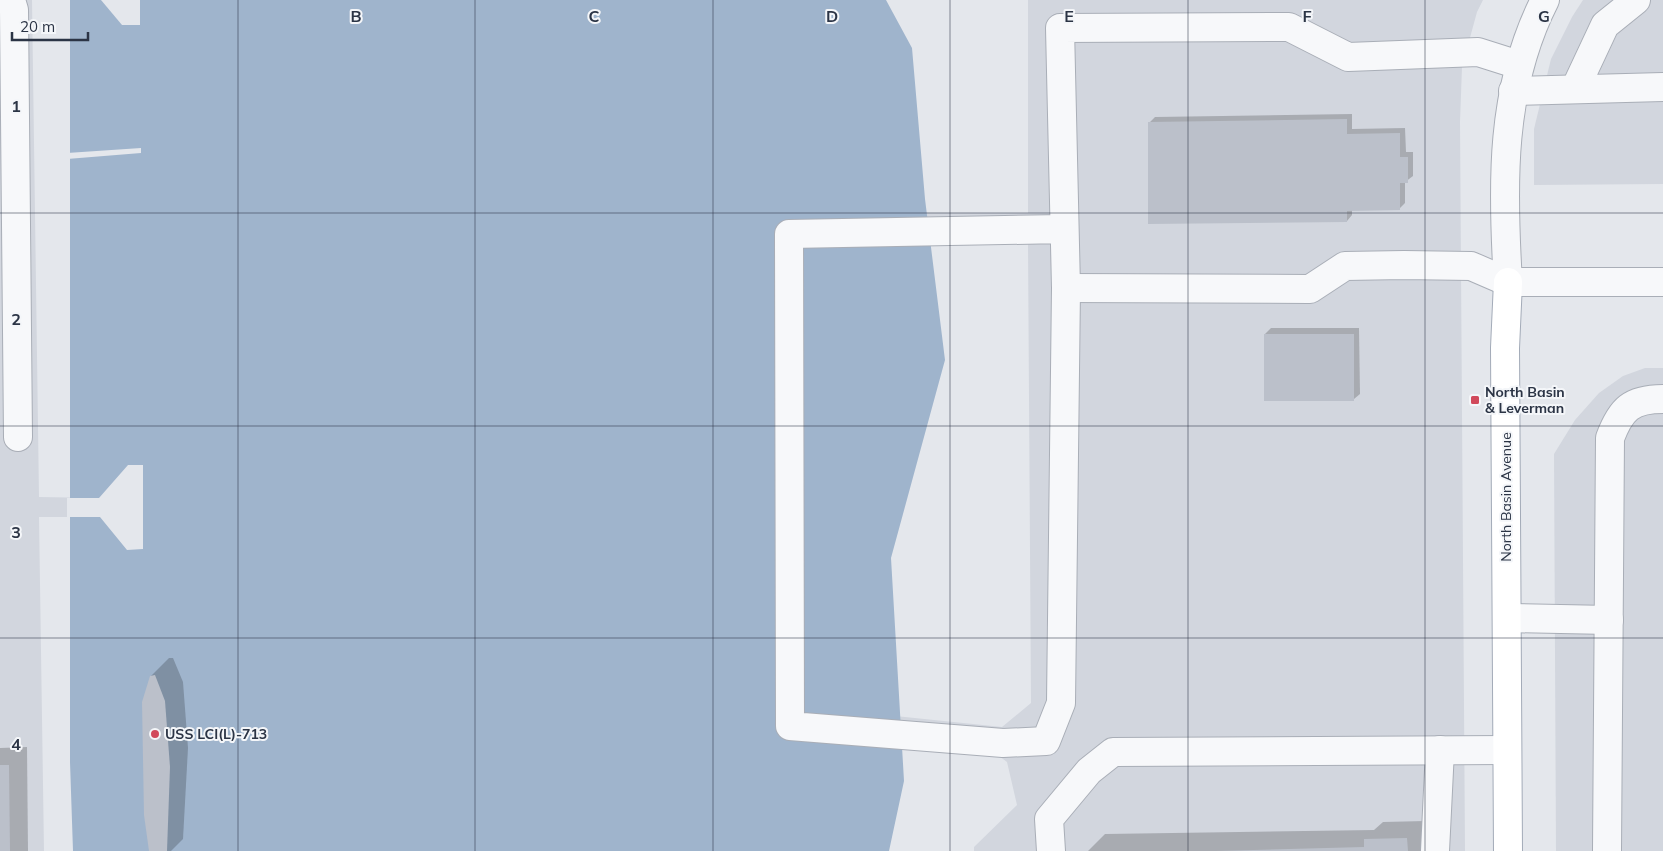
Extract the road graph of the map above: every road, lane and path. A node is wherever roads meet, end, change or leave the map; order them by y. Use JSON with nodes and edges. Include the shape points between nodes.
{"nodes":[{"id":1,"x":11,"y":0,"type":"edge"},
{"id":2,"x":1545,"y":0,"type":"edge"},
{"id":3,"x":1636,"y":0,"type":"edge"},
{"id":4,"x":1516,"y":78,"type":"junction"},
{"id":5,"x":1663,"y":87,"type":"edge"},
{"id":6,"x":1575,"y":89,"type":"junction"},
{"id":7,"x":1064,"y":229,"type":"junction"},
{"id":8,"x":1508,"y":282,"type":"junction"},
{"id":9,"x":1663,"y":282,"type":"edge"},
{"id":10,"x":1066,"y":288,"type":"junction"},
{"id":11,"x":1663,"y":399,"type":"edge"},
{"id":12,"x":18,"y":437,"type":"dead end"},
{"id":13,"x":1506,"y":618,"type":"junction"},
{"id":14,"x":1609,"y":620,"type":"junction"},
{"id":15,"x":1440,"y":750,"type":"junction"},
{"id":16,"x":1507,"y":750,"type":"junction"},
{"id":17,"x":1051,"y":851,"type":"edge"},
{"id":18,"x":1435,"y":851,"type":"edge"},
{"id":19,"x":1508,"y":851,"type":"edge"},
{"id":20,"x":1607,"y":851,"type":"edge"}],
"edges":[{"from":1,"to":12,"type":"street","via":[[14,10]]},
{"from":2,"to":4,"type":"street","name":"North Basin Avenue","via":[[1528,37]]},
{"from":3,"to":6,"type":"street","via":[[1605,25]]},
{"from":4,"to":6,"type":"street"},
{"from":4,"to":7,"type":"street","via":[[1478,52],[1348,57],[1288,27],[1060,28]]},
{"from":4,"to":8,"type":"street","name":"North Basin Avenue","via":[[1506,173]]},
{"from":5,"to":6,"type":"street"},
{"from":7,"to":10,"type":"street"},
{"from":7,"to":10,"type":"street","via":[[789,234],[790,726],[1003,743],[1046,741],[1060,703]]},
{"from":8,"to":9,"type":"street"},
{"from":8,"to":10,"type":"street","via":[[1471,266],[1345,266],[1310,289]]},
{"from":8,"to":13,"type":"main road","name":"North Basin Avenue","via":[[1505,348]]},
{"from":11,"to":14,"type":"street","via":[[1646,399],[1627,408],[1617,420],[1610,438]]},
{"from":13,"to":14,"type":"street"},
{"from":13,"to":16,"type":"main road","name":"North Basin Avenue"},
{"from":14,"to":20,"type":"street"},
{"from":15,"to":16,"type":"street"},
{"from":15,"to":17,"type":"street","via":[[1112,752],[1089,771],[1049,818]]},
{"from":15,"to":18,"type":"street"},
{"from":16,"to":19,"type":"main road","name":"North Basin Avenue"}]}
